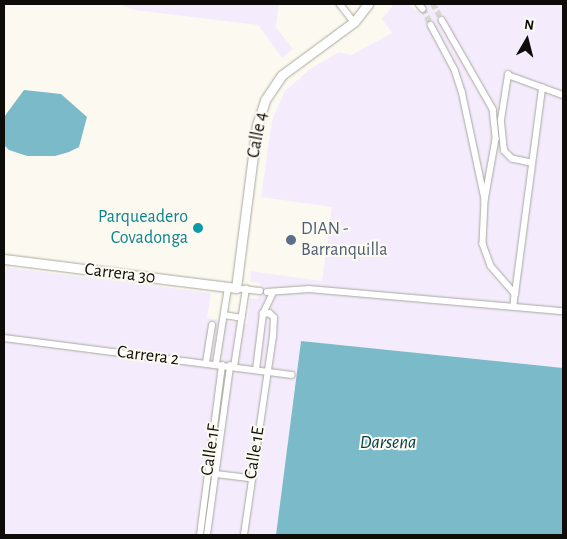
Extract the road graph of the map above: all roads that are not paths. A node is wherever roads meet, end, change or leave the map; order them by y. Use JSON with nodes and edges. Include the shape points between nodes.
{"nodes":[{"id":1,"x":340,"y":4,"type":"edge"},
{"id":2,"x":368,"y":4,"type":"edge"},
{"id":3,"x":442,"y":20,"type":"tunnel mouth"},
{"id":4,"x":354,"y":22,"type":"junction"},
{"id":5,"x":431,"y":25,"type":"tunnel mouth"},
{"id":6,"x":542,"y":88,"type":"junction"},
{"id":7,"x":563,"y":95,"type":"edge"},
{"id":8,"x":530,"y":163,"type":"junction"},
{"id":9,"x":485,"y":201,"type":"junction"},
{"id":10,"x":4,"y":259,"type":"edge"},
{"id":11,"x":237,"y":288,"type":"junction"},
{"id":12,"x":260,"y":291,"type":"dead end"},
{"id":13,"x":515,"y":294,"type":"junction"},
{"id":14,"x":514,"y":306,"type":"junction"},
{"id":15,"x":563,"y":311,"type":"edge"},
{"id":16,"x":263,"y":314,"type":"junction"},
{"id":17,"x":224,"y":316,"type":"junction"},
{"id":18,"x":242,"y":318,"type":"junction"},
{"id":19,"x":212,"y":325,"type":"dead end"},
{"id":20,"x":4,"y":338,"type":"edge"},
{"id":21,"x":206,"y":363,"type":"junction"},
{"id":22,"x":219,"y":365,"type":"junction"},
{"id":23,"x":232,"y":366,"type":"junction"},
{"id":24,"x":256,"y":370,"type":"junction"},
{"id":25,"x":267,"y":372,"type":"junction"},
{"id":26,"x":292,"y":375,"type":"dead end"},
{"id":27,"x":216,"y":474,"type":"junction"},
{"id":28,"x":251,"y":478,"type":"junction"},
{"id":29,"x":207,"y":484,"type":"junction"},
{"id":30,"x":214,"y":485,"type":"junction"},
{"id":31,"x":200,"y":535,"type":"edge"},
{"id":32,"x":207,"y":535,"type":"edge"},
{"id":33,"x":244,"y":535,"type":"edge"}],
"edges":[{"from":1,"to":4,"type":"street"},
{"from":2,"to":4,"type":"street","name":"Calle 4"},
{"from":3,"to":9,"type":"street","via":[[493,109],[496,139]]},
{"from":4,"to":11,"type":"street","name":"Calle 4","via":[[291,66],[266,100],[258,124]]},
{"from":5,"to":9,"type":"street","via":[[455,70],[462,91]]},
{"from":6,"to":7,"type":"street"},
{"from":6,"to":8,"type":"street"},
{"from":6,"to":8,"type":"street","via":[[508,75],[501,130],[504,151],[512,158]]},
{"from":8,"to":13,"type":"street"},
{"from":9,"to":13,"type":"street","via":[[482,244],[491,266]]},
{"from":10,"to":11,"type":"street","name":"Carrera 30"},
{"from":11,"to":12,"type":"street"},
{"from":11,"to":17,"type":"street","name":"Calle 1F"},
{"from":11,"to":18,"type":"street","name":"Calle 1F"},
{"from":13,"to":14,"type":"street"},
{"from":14,"to":15,"type":"street"},
{"from":14,"to":16,"type":"street","via":[[308,289],[270,292]]},
{"from":16,"to":24,"type":"street"},
{"from":16,"to":25,"type":"street","name":"Calle 1E","via":[[274,318]]},
{"from":17,"to":18,"type":"street"},
{"from":17,"to":22,"type":"street","name":"Calle 1F"},
{"from":18,"to":23,"type":"street","name":"Calle 1F"},
{"from":19,"to":21,"type":"street"},
{"from":20,"to":21,"type":"street","name":"Carrera 2"},
{"from":21,"to":22,"type":"street","name":"Carrera 2"},
{"from":22,"to":23,"type":"street","name":"Carrera 2"},
{"from":22,"to":29,"type":"street","name":"Calle 1F"},
{"from":23,"to":24,"type":"street","name":"Carrera 2"},
{"from":23,"to":27,"type":"street","name":"Calle 1F"},
{"from":24,"to":25,"type":"street","name":"Carrera 2"},
{"from":25,"to":26,"type":"street","name":"Carrera 2"},
{"from":25,"to":28,"type":"street","name":"Calle 1E"},
{"from":27,"to":28,"type":"street"},
{"from":27,"to":30,"type":"street","name":"Calle 1F"},
{"from":28,"to":33,"type":"street","name":"Calle 1E"},
{"from":29,"to":30,"type":"street"},
{"from":29,"to":31,"type":"street","name":"Calle 1F"},
{"from":30,"to":32,"type":"street","name":"Calle 1F"}]}
